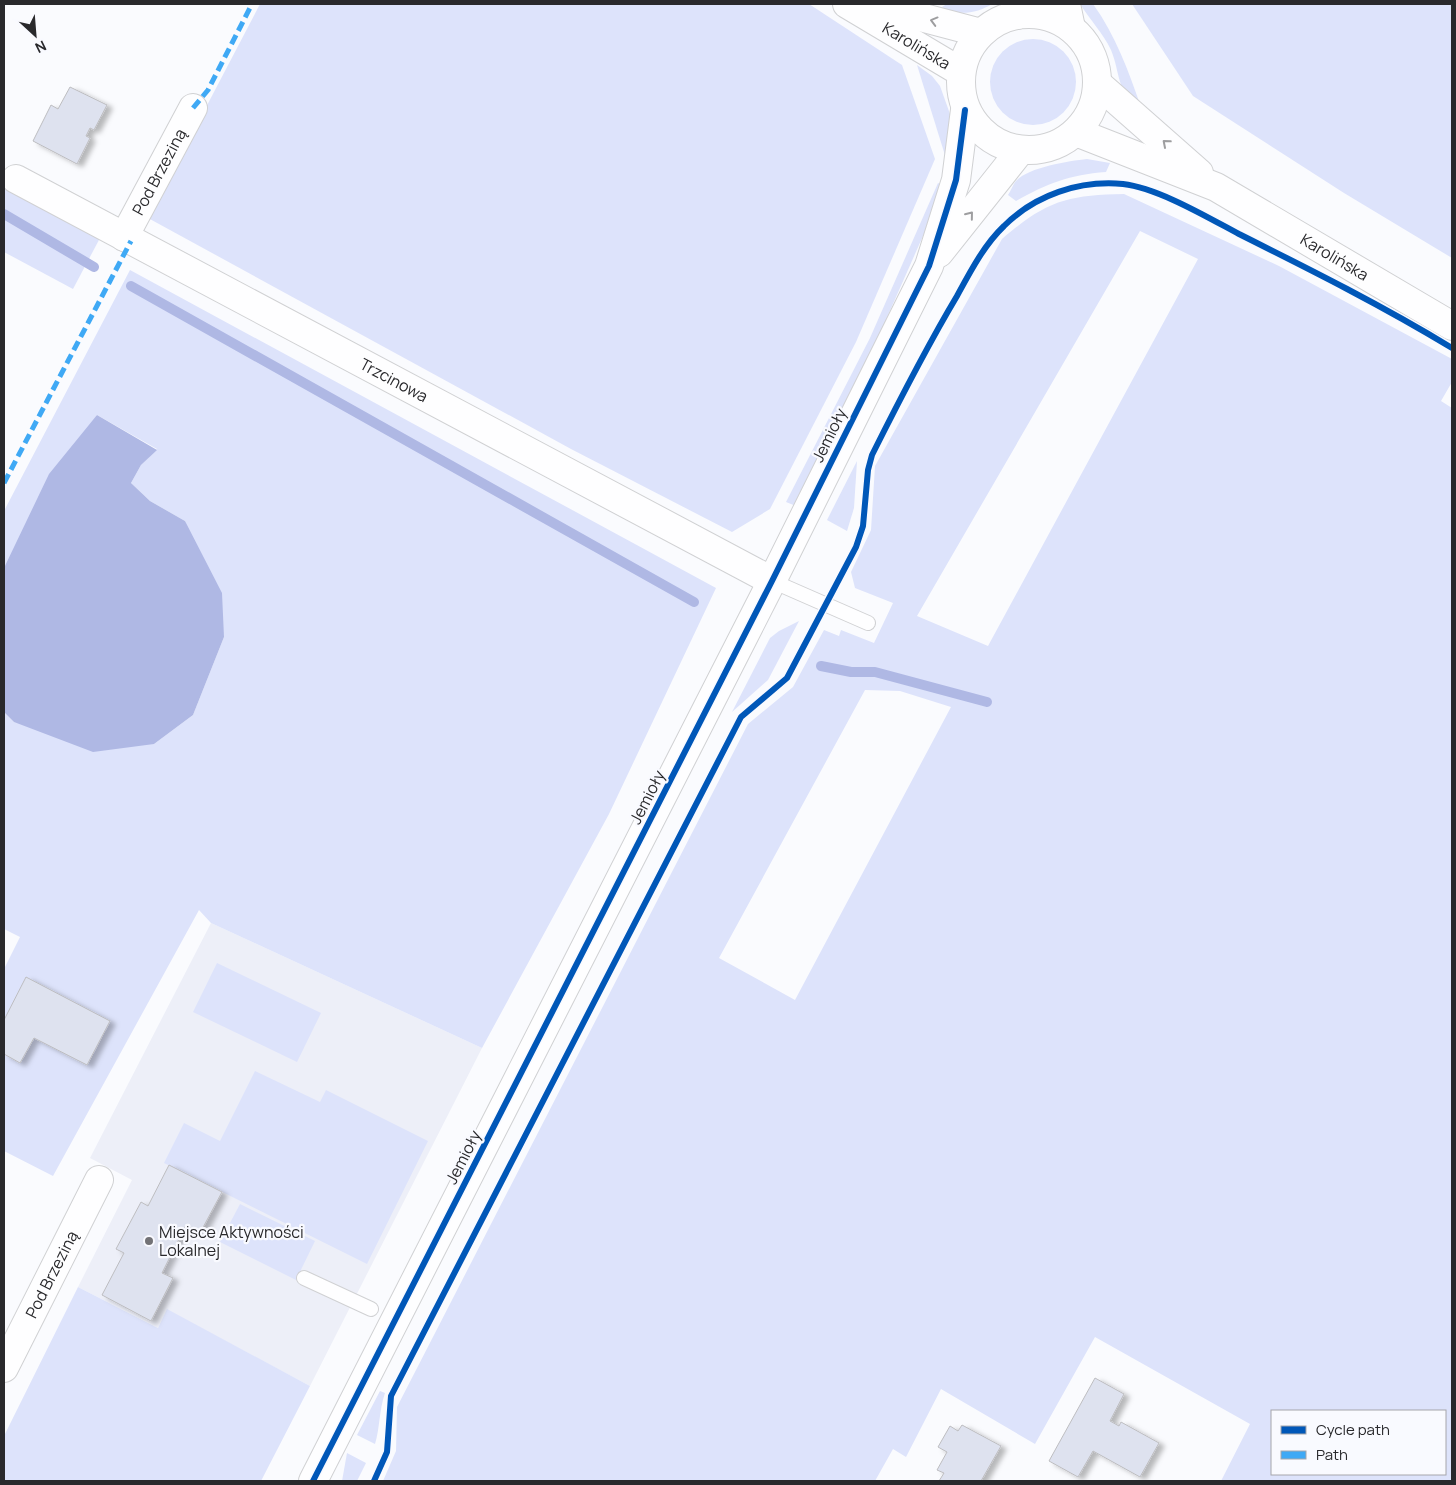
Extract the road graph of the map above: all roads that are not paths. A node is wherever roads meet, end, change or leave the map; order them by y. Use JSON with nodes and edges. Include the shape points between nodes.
{"nodes":[{"id":1,"x":847,"y":4,"type":"edge"},
{"id":2,"x":871,"y":4,"type":"edge"},
{"id":3,"x":1017,"y":9,"type":"edge"},
{"id":4,"x":1069,"y":16,"type":"edge"},
{"id":5,"x":981,"y":33,"type":"junction"},
{"id":6,"x":962,"y":72,"type":"junction"},
{"id":7,"x":1098,"y":84,"type":"junction"},
{"id":8,"x":193,"y":108,"type":"dead end"},
{"id":9,"x":966,"y":110,"type":"junction"},
{"id":10,"x":1076,"y":132,"type":"junction"},
{"id":11,"x":1020,"y":151,"type":"junction"},
{"id":12,"x":16,"y":180,"type":"dead end"},
{"id":13,"x":1216,"y":187,"type":"junction"},
{"id":14,"x":124,"y":237,"type":"junction"},
{"id":15,"x":929,"y":266,"type":"junction"},
{"id":16,"x":1452,"y":326,"type":"edge"},
{"id":17,"x":772,"y":581,"type":"junction"},
{"id":18,"x":868,"y":623,"type":"dead end"},
{"id":19,"x":99,"y":1180,"type":"dead end"},
{"id":20,"x":304,"y":1278,"type":"dead end"},
{"id":21,"x":371,"y":1309,"type":"dead end"},
{"id":22,"x":4,"y":1368,"type":"edge"},
{"id":23,"x":313,"y":1481,"type":"edge"}],
"edges":[{"from":1,"to":6,"type":"street","name":"Karolińska"},
{"from":5,"to":2,"type":"street","one_way":true},
{"from":3,"to":4,"type":"street","via":[[1052,17]]},
{"from":3,"to":5,"type":"street"},
{"from":4,"to":7,"type":"street","via":[[1095,63]]},
{"from":5,"to":6,"type":"street","via":[[973,42]]},
{"from":6,"to":9,"type":"street","via":[[960,87]]},
{"from":7,"to":10,"type":"street","via":[[1094,106]]},
{"from":13,"to":7,"type":"street","name":"Karolińska","one_way":true},
{"from":8,"to":14,"type":"street","name":"Pod Brzeziną"},
{"from":9,"to":11,"type":"street","via":[[979,130],[998,144]]},
{"from":9,"to":15,"type":"street","name":"Jemioły","via":[[956,180]]},
{"from":10,"to":11,"type":"street","via":[[1066,141],[1044,150]]},
{"from":10,"to":13,"type":"street","name":"Karolińska"},
{"from":15,"to":11,"type":"street","name":"Jemioły","one_way":true},
{"from":12,"to":14,"type":"street","name":"Trzcinowa"},
{"from":13,"to":16,"type":"street","name":"Karolińska"},
{"from":14,"to":17,"type":"street","name":"Trzcinowa"},
{"from":15,"to":17,"type":"street","name":"Jemioły"},
{"from":17,"to":18,"type":"lane"},
{"from":17,"to":23,"type":"street","name":"Jemioły"},
{"from":19,"to":22,"type":"street","name":"Pod Brzeziną"},
{"from":20,"to":21,"type":"lane"}]}
